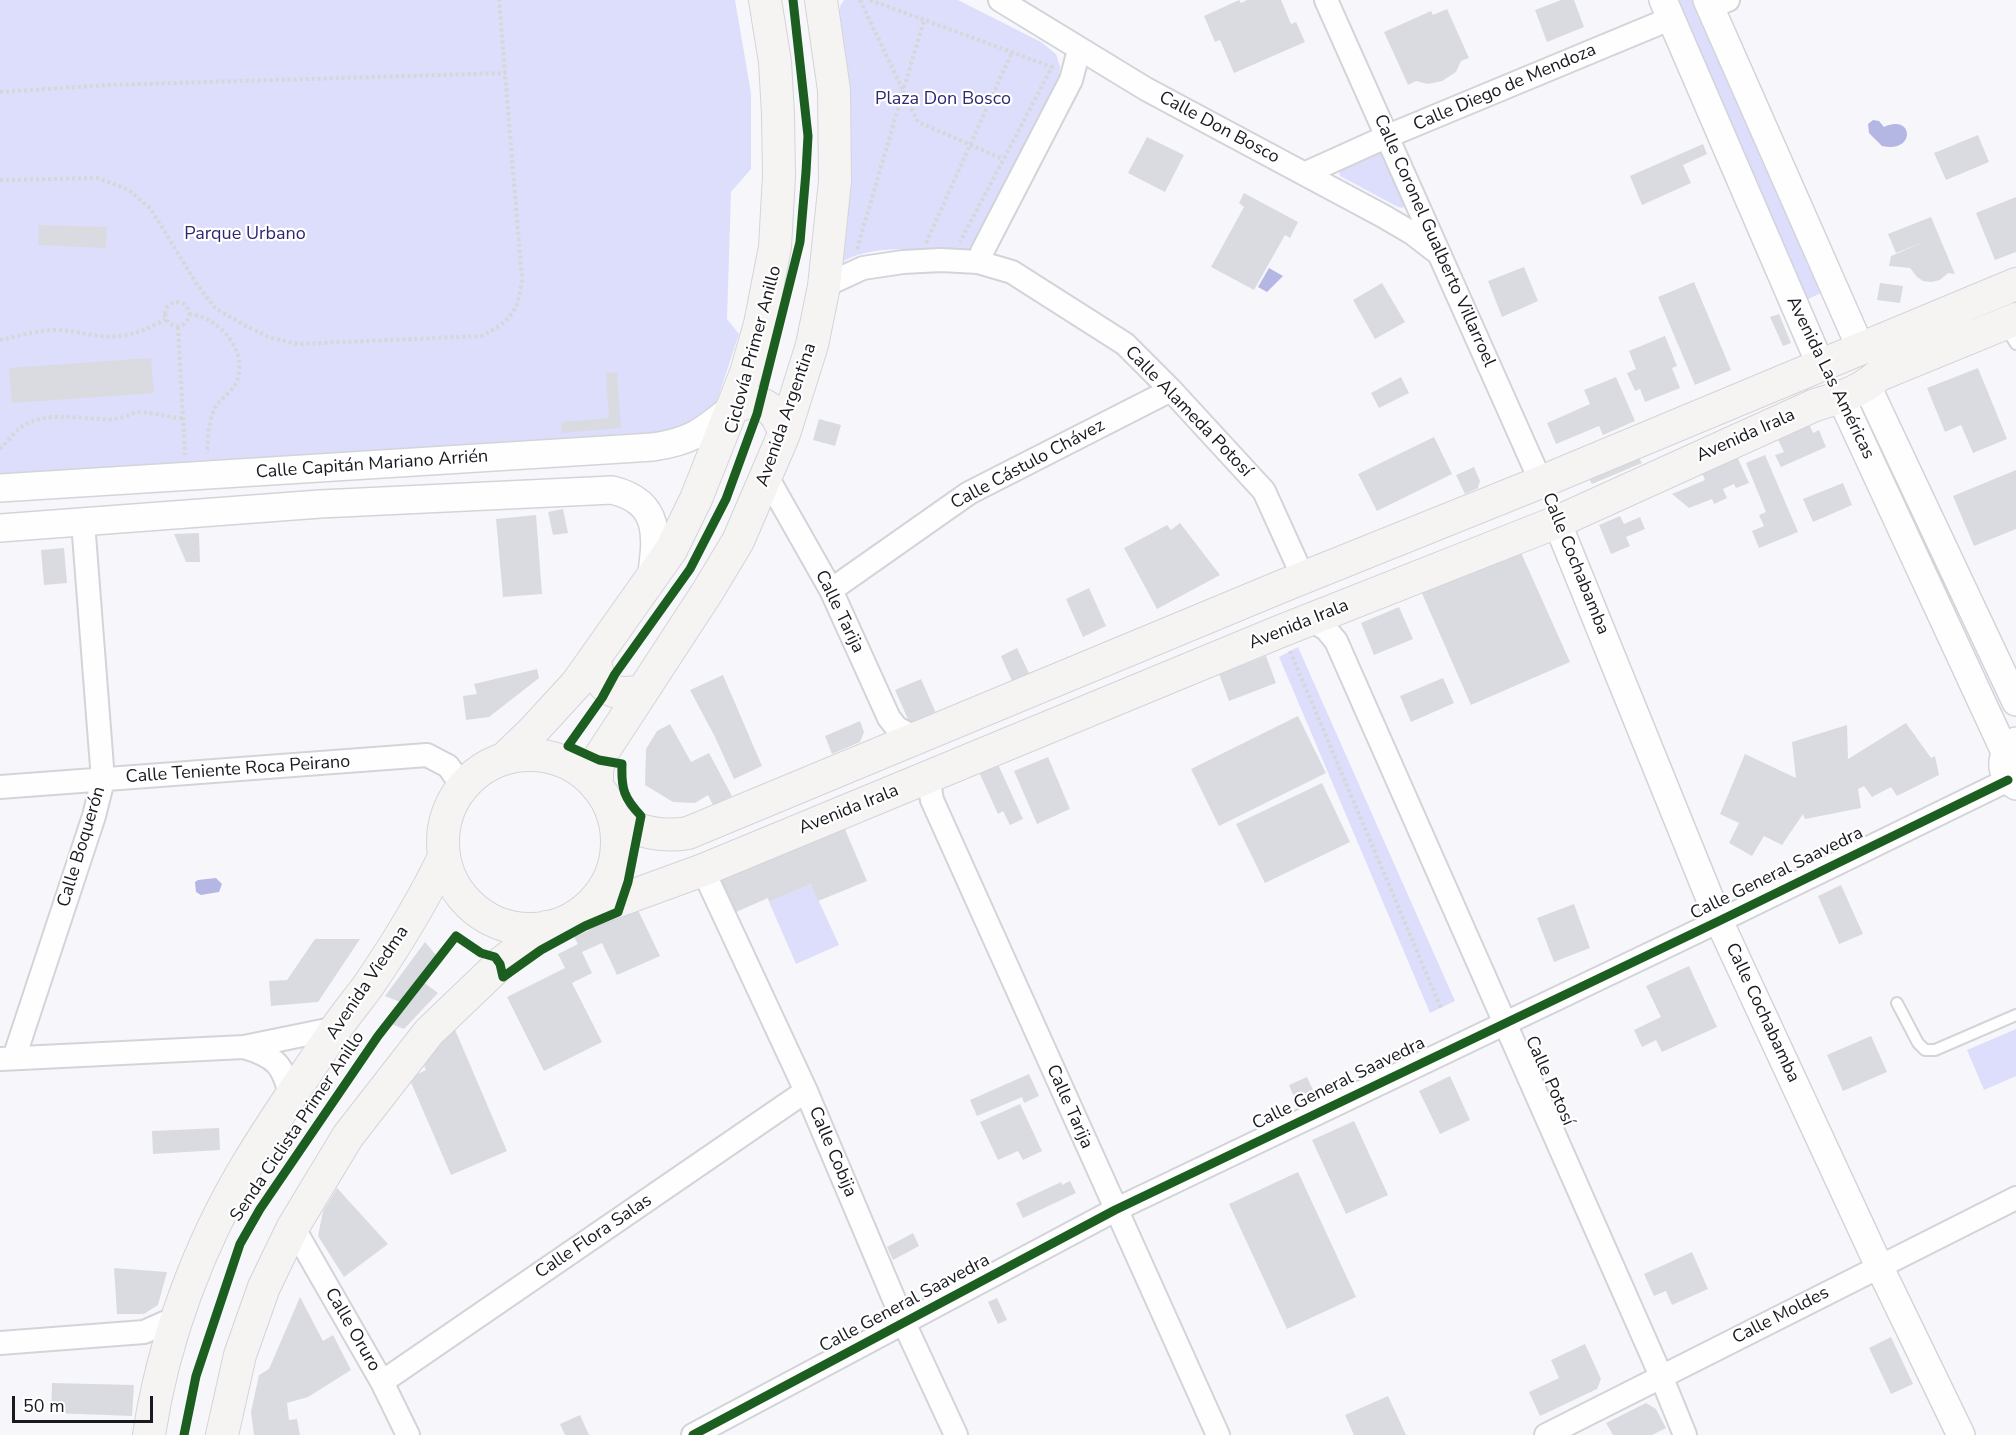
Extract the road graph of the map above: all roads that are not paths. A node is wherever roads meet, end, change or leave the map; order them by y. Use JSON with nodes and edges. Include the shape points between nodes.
{"nodes":[{"id":1,"x":765,"y":0,"type":"edge"},
{"id":2,"x":821,"y":0,"type":"edge"},
{"id":3,"x":1000,"y":0,"type":"edge"},
{"id":4,"x":1326,"y":0,"type":"edge"},
{"id":5,"x":1715,"y":2,"type":"edge"},
{"id":6,"x":1668,"y":9,"type":"edge"},
{"id":7,"x":1079,"y":50,"type":"junction"},
{"id":8,"x":1388,"y":136,"type":"junction"},
{"id":9,"x":1306,"y":173,"type":"junction"},
{"id":10,"x":1439,"y":254,"type":"junction"},
{"id":11,"x":978,"y":262,"type":"junction"},
{"id":12,"x":2016,"y":284,"type":"edge"},
{"id":13,"x":824,"y":286,"type":"junction"},
{"id":14,"x":1836,"y":289,"type":"junction"},
{"id":15,"x":1794,"y":306,"type":"junction"},
{"id":16,"x":2013,"y":329,"type":"edge"},
{"id":17,"x":1861,"y":349,"type":"junction"},
{"id":18,"x":1821,"y":366,"type":"junction"},
{"id":19,"x":1171,"y":390,"type":"junction"},
{"id":20,"x":1854,"y":392,"type":"junction"},
{"id":21,"x":732,"y":408,"type":"junction"},
{"id":22,"x":784,"y":434,"type":"junction"},
{"id":23,"x":319,"y":468,"type":"junction"},
{"id":24,"x":767,"y":477,"type":"junction"},
{"id":25,"x":1541,"y":482,"type":"junction"},
{"id":26,"x":0,"y":488,"type":"edge"},
{"id":27,"x":321,"y":504,"type":"junction"},
{"id":28,"x":83,"y":522,"type":"junction"},
{"id":29,"x":1557,"y":522,"type":"junction"},
{"id":30,"x":0,"y":528,"type":"edge"},
{"id":31,"x":1303,"y":577,"type":"junction"},
{"id":32,"x":651,"y":579,"type":"junction"},
{"id":33,"x":831,"y":590,"type":"junction"},
{"id":34,"x":1310,"y":620,"type":"junction"},
{"id":35,"x":595,"y":660,"type":"junction"},
{"id":36,"x":641,"y":691,"type":"junction"},
{"id":37,"x":2016,"y":702,"type":"edge"},
{"id":38,"x":917,"y":740,"type":"junction"},
{"id":39,"x":2010,"y":747,"type":"edge"},
{"id":40,"x":504,"y":759,"type":"junction"},
{"id":41,"x":930,"y":777,"type":"junction"},
{"id":42,"x":103,"y":780,"type":"junction"},
{"id":43,"x":2012,"y":783,"type":"edge"},
{"id":44,"x":0,"y":787,"type":"edge"},
{"id":45,"x":462,"y":787,"type":"junction"},
{"id":46,"x":597,"y":787,"type":"junction"},
{"id":47,"x":615,"y":821,"type":"junction"},
{"id":48,"x":444,"y":857,"type":"junction"},
{"id":49,"x":703,"y":870,"type":"junction"},
{"id":50,"x":574,"y":917,"type":"junction"},
{"id":51,"x":1719,"y":921,"type":"junction"},
{"id":52,"x":546,"y":927,"type":"junction"},
{"id":53,"x":1897,"y":1003,"type":"dead end"},
{"id":54,"x":2016,"y":1015,"type":"edge"},
{"id":55,"x":1505,"y":1023,"type":"junction"},
{"id":56,"x":337,"y":1028,"type":"junction"},
{"id":57,"x":244,"y":1047,"type":"junction"},
{"id":58,"x":7,"y":1059,"type":"edge"},
{"id":59,"x":806,"y":1091,"type":"junction"},
{"id":60,"x":291,"y":1098,"type":"junction"},
{"id":61,"x":2016,"y":1198,"type":"edge"},
{"id":62,"x":1115,"y":1210,"type":"junction"},
{"id":63,"x":293,"y":1227,"type":"junction"},
{"id":64,"x":1879,"y":1266,"type":"junction"},
{"id":65,"x":178,"y":1317,"type":"junction"},
{"id":66,"x":904,"y":1323,"type":"junction"},
{"id":67,"x":0,"y":1343,"type":"edge"},
{"id":68,"x":1661,"y":1376,"type":"junction"},
{"id":69,"x":382,"y":1382,"type":"junction"},
{"id":70,"x":149,"y":1435,"type":"edge"},
{"id":71,"x":222,"y":1435,"type":"edge"},
{"id":72,"x":408,"y":1435,"type":"edge"},
{"id":73,"x":693,"y":1435,"type":"edge"},
{"id":74,"x":956,"y":1435,"type":"edge"},
{"id":75,"x":1218,"y":1435,"type":"edge"},
{"id":76,"x":1546,"y":1435,"type":"edge"},
{"id":77,"x":1684,"y":1435,"type":"edge"},
{"id":78,"x":1961,"y":1435,"type":"edge"}],
"edges":[{"from":1,"to":21,"type":"main road","via":[[778,114],[775,246],[760,324]]},
{"from":2,"to":13,"type":"main road","name":"Avenida Argentina","via":[[834,90],[835,181]]},
{"from":3,"to":7,"type":"street","name":"Calle Don Bosco"},
{"from":4,"to":8,"type":"street","name":"Calle Coronel Gualberto Villarroel"},
{"from":5,"to":14,"type":"street"},
{"from":6,"to":8,"type":"street","name":"Calle Diego de Mendoza"},
{"from":6,"to":15,"type":"street","name":"Avenida Las Américas"},
{"from":7,"to":9,"type":"street","name":"Calle Don Bosco"},
{"from":7,"to":11,"type":"street","via":[[1071,80]]},
{"from":8,"to":9,"type":"street","name":"Calle Diego de Mendoza"},
{"from":8,"to":10,"type":"street","name":"Calle Coronel Gualberto Villarroel"},
{"from":9,"to":10,"type":"street","name":"Calle Don Bosco","via":[[1412,233]]},
{"from":10,"to":25,"type":"street","name":"Calle Coronel Gualberto Villarroel"},
{"from":11,"to":13,"type":"street","name":"Calle Alameda Potosí","via":[[922,261],[863,268]]},
{"from":11,"to":19,"type":"street","name":"Calle Alameda Potosí","via":[[1012,272],[1125,344]]},
{"from":12,"to":17,"type":"main road","name":"Avenida Irala"},
{"from":13,"to":22,"type":"main road","name":"Avenida Argentina","via":[[812,345]]},
{"from":14,"to":15,"type":"street","via":[[1824,310],[1809,313]]},
{"from":14,"to":17,"type":"street"},
{"from":15,"to":18,"type":"street","name":"Avenida Las Américas"},
{"from":16,"to":20,"type":"main road","name":"Avenida Irala","via":[[1879,375]]},
{"from":17,"to":18,"type":"main road","name":"Avenida Irala"},
{"from":18,"to":20,"type":"main road","name":"Avenida Las Américas"},
{"from":18,"to":25,"type":"main road","name":"Avenida Irala"},
{"from":19,"to":31,"type":"street","name":"Calle Alameda Potosí","via":[[1264,491]]},
{"from":19,"to":33,"type":"street","name":"Calle Cástulo Chávez","via":[[969,493]]},
{"from":20,"to":29,"type":"main road","name":"Avenida Irala","via":[[1805,409]]},
{"from":20,"to":37,"type":"street","name":"Avenida Las Américas"},
{"from":20,"to":39,"type":"street","name":"Avenida Las Américas"},
{"from":21,"to":22,"type":"main road","via":[[750,402],[772,409],[781,420]]},
{"from":21,"to":23,"type":"street","name":"Calle Capitán Mariano Arrién","via":[[700,433],[677,444]]},
{"from":21,"to":32,"type":"main road","via":[[696,499],[671,550]]},
{"from":22,"to":24,"type":"main road","name":"Avenida Argentina"},
{"from":23,"to":26,"type":"street","name":"Calle Capitán Mariano Arrién"},
{"from":23,"to":27,"type":"street"},
{"from":24,"to":33,"type":"street","name":"Calle Tarija"},
{"from":24,"to":36,"type":"main road","name":"Avenida Argentina","via":[[738,541]]},
{"from":25,"to":29,"type":"main road","name":"Calle Cochabamba"},
{"from":25,"to":31,"type":"main road","name":"Avenida Irala"},
{"from":27,"to":28,"type":"street","name":"Calle Capitán Mariano Arrién"},
{"from":27,"to":32,"type":"street","name":"Calle Capitán Mariano Arrién","via":[[618,492],[637,500],[650,515],[656,534]]},
{"from":28,"to":30,"type":"street","name":"Calle Capitán Mariano Arrién"},
{"from":28,"to":42,"type":"street","name":"Calle Boquerón"},
{"from":29,"to":34,"type":"main road","name":"Avenida Irala"},
{"from":29,"to":51,"type":"street","name":"Calle Cochabamba"},
{"from":31,"to":38,"type":"main road","name":"Avenida Irala"},
{"from":32,"to":35,"type":"main road"},
{"from":33,"to":38,"type":"street","name":"Calle Tarija","via":[[889,718]]},
{"from":34,"to":41,"type":"main road","name":"Avenida Irala"},
{"from":34,"to":55,"type":"street","name":"Calle Potosí","via":[[1326,629],[1336,641]]},
{"from":35,"to":36,"type":"main road","via":[[597,675],[607,688],[623,695]]},
{"from":35,"to":40,"type":"main road"},
{"from":36,"to":46,"type":"main road","name":"Avenida Argentina","via":[[601,755]]},
{"from":38,"to":47,"type":"main road","name":"Avenida Irala","via":[[688,833],[656,835]]},
{"from":39,"to":43,"type":"street","name":"Avenida Las Américas","via":[[2002,766]]},
{"from":40,"to":45,"type":"main road","via":[[481,770]]},
{"from":40,"to":46,"type":"main road","via":[[545,756],[577,769]]},
{"from":41,"to":49,"type":"main road","name":"Avenida Irala"},
{"from":41,"to":62,"type":"street","name":"Calle Tarija","via":[[932,800]]},
{"from":42,"to":44,"type":"street","name":"Calle Teniente Roca Peirano"},
{"from":42,"to":45,"type":"street","name":"Calle Teniente Roca Peirano","via":[[427,755],[448,766]]},
{"from":42,"to":58,"type":"street","name":"Calle Boquerón","via":[[94,816]]},
{"from":43,"to":51,"type":"street","name":"Calle General Saavedra"},
{"from":45,"to":48,"type":"main road","via":[[445,819]]},
{"from":46,"to":47,"type":"main road"},
{"from":47,"to":50,"type":"main road","via":[[617,846],[610,877],[592,903]]},
{"from":48,"to":52,"type":"main road","via":[[455,888],[478,913],[509,927]]},
{"from":48,"to":56,"type":"main road","name":"Avenida Viedma","via":[[424,898]]},
{"from":49,"to":50,"type":"main road","name":"Avenida Irala"},
{"from":49,"to":59,"type":"street","name":"Calle Cobija"},
{"from":50,"to":52,"type":"main road"},
{"from":51,"to":55,"type":"street","name":"Calle General Saavedra"},
{"from":51,"to":64,"type":"street","name":"Calle Cochabamba"},
{"from":52,"to":63,"type":"main road","via":[[500,964],[429,1032],[348,1136]]},
{"from":53,"to":54,"type":"lane","via":[[1925,1050],[1935,1050]]},
{"from":55,"to":62,"type":"street","name":"Calle General Saavedra"},
{"from":55,"to":68,"type":"street","name":"Calle Potosí"},
{"from":56,"to":57,"type":"street"},
{"from":56,"to":60,"type":"main road","name":"Avenida Viedma"},
{"from":57,"to":58,"type":"street"},
{"from":57,"to":60,"type":"street","via":[[263,1053],[277,1064],[285,1075]]},
{"from":59,"to":66,"type":"street","name":"Calle Cobija"},
{"from":59,"to":69,"type":"street","name":"Calle Flora Salas"},
{"from":60,"to":65,"type":"main road","name":"Avenida Viedma","via":[[220,1215]]},
{"from":61,"to":64,"type":"street","name":"Calle Moldes"},
{"from":62,"to":66,"type":"street","name":"Calle General Saavedra"},
{"from":62,"to":75,"type":"street","name":"Calle Tarija"},
{"from":63,"to":69,"type":"street","name":"Calle Oruro"},
{"from":63,"to":71,"type":"main road","via":[[264,1287],[240,1355]]},
{"from":64,"to":68,"type":"street","name":"Calle Moldes"},
{"from":64,"to":78,"type":"street","name":"Calle Cochabamba"},
{"from":65,"to":67,"type":"street","via":[[144,1332]]},
{"from":65,"to":70,"type":"main road","name":"Avenida Viedma"},
{"from":66,"to":73,"type":"street","name":"Calle General Saavedra"},
{"from":66,"to":74,"type":"street","name":"Calle Cobija"},
{"from":68,"to":76,"type":"street","name":"Calle Moldes"},
{"from":68,"to":77,"type":"street","name":"Calle Potosí"},
{"from":69,"to":72,"type":"street","name":"Calle Oruro"}]}
